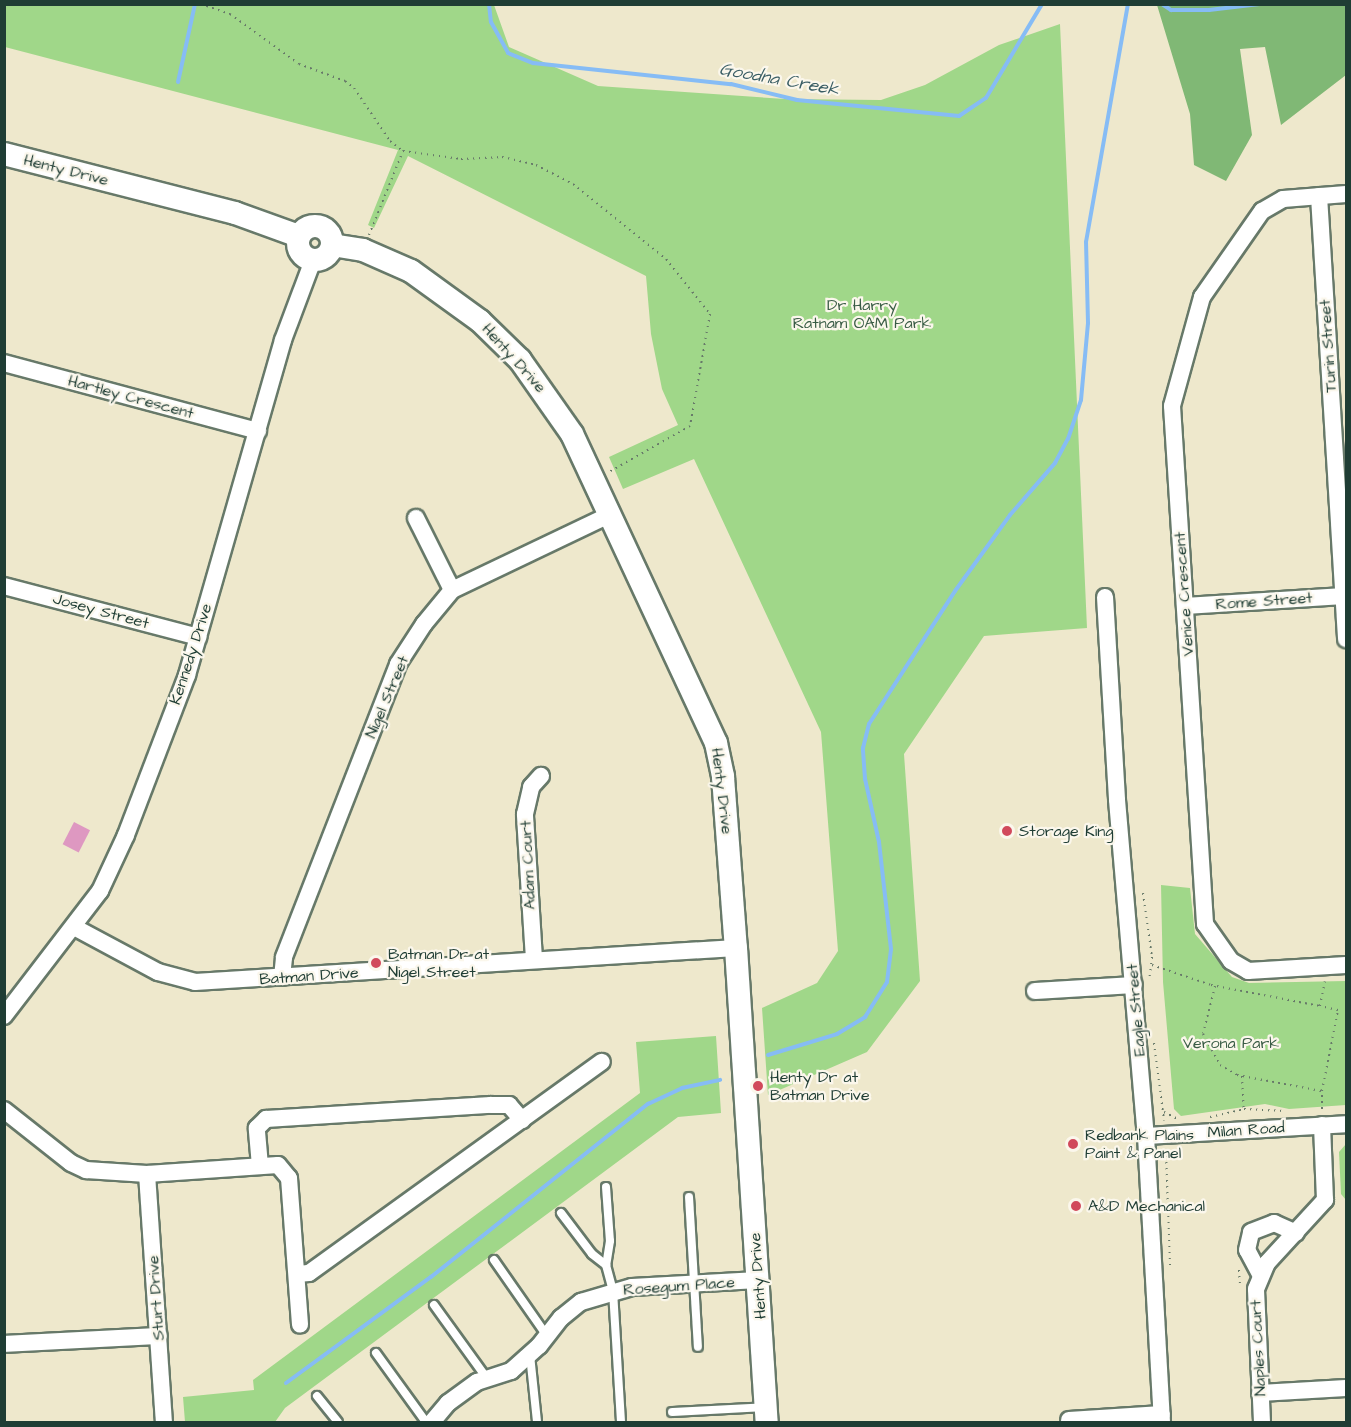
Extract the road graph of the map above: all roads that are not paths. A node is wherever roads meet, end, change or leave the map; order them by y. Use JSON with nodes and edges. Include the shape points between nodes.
{"nodes":[{"id":1,"x":4,"y":154,"type":"edge"},
{"id":2,"x":1347,"y":194,"type":"edge"},
{"id":3,"x":1319,"y":196,"type":"junction"},
{"id":4,"x":299,"y":236,"type":"junction"},
{"id":5,"x":333,"y":245,"type":"junction"},
{"id":6,"x":313,"y":260,"type":"junction"},
{"id":7,"x":4,"y":363,"type":"edge"},
{"id":8,"x":258,"y":431,"type":"junction"},
{"id":9,"x":609,"y":515,"type":"junction"},
{"id":10,"x":416,"y":518,"type":"dead end"},
{"id":11,"x":6,"y":589,"type":"edge"},
{"id":12,"x":452,"y":590,"type":"junction"},
{"id":13,"x":1344,"y":596,"type":"junction"},
{"id":14,"x":1105,"y":597,"type":"dead end"},
{"id":15,"x":1185,"y":606,"type":"junction"},
{"id":16,"x":198,"y":637,"type":"junction"},
{"id":17,"x":1347,"y":639,"type":"edge"},
{"id":18,"x":541,"y":776,"type":"dead end"},
{"id":19,"x":74,"y":927,"type":"junction"},
{"id":20,"x":736,"y":948,"type":"junction"},
{"id":21,"x":534,"y":959,"type":"junction"},
{"id":22,"x":1347,"y":966,"type":"edge"},
{"id":23,"x":282,"y":977,"type":"junction"},
{"id":24,"x":1134,"y":985,"type":"junction"},
{"id":25,"x":1035,"y":991,"type":"dead end"},
{"id":26,"x":4,"y":1016,"type":"edge"},
{"id":27,"x":602,"y":1062,"type":"dead end"},
{"id":28,"x":4,"y":1110,"type":"edge"},
{"id":29,"x":1319,"y":1115,"type":"junction"},
{"id":30,"x":522,"y":1120,"type":"junction"},
{"id":31,"x":1347,"y":1124,"type":"edge"},
{"id":32,"x":1146,"y":1136,"type":"junction"},
{"id":33,"x":260,"y":1166,"type":"junction"},
{"id":34,"x":147,"y":1174,"type":"junction"},
{"id":35,"x":606,"y":1187,"type":"dead end"},
{"id":36,"x":688,"y":1197,"type":"dead end"},
{"id":37,"x":561,"y":1213,"type":"dead end"},
{"id":38,"x":1296,"y":1233,"type":"junction"},
{"id":39,"x":494,"y":1260,"type":"dead end"},
{"id":40,"x":606,"y":1265,"type":"junction"},
{"id":41,"x":297,"y":1274,"type":"junction"},
{"id":42,"x":1260,"y":1274,"type":"junction"},
{"id":43,"x":758,"y":1280,"type":"junction"},
{"id":44,"x":694,"y":1284,"type":"junction"},
{"id":45,"x":613,"y":1291,"type":"junction"},
{"id":46,"x":435,"y":1305,"type":"dead end"},
{"id":47,"x":300,"y":1325,"type":"dead end"},
{"id":48,"x":159,"y":1336,"type":"junction"},
{"id":49,"x":547,"y":1336,"type":"junction"},
{"id":50,"x":4,"y":1344,"type":"edge"},
{"id":51,"x":698,"y":1347,"type":"dead end"},
{"id":52,"x":376,"y":1353,"type":"dead end"},
{"id":53,"x":530,"y":1354,"type":"junction"},
{"id":54,"x":488,"y":1380,"type":"junction"},
{"id":55,"x":1347,"y":1388,"type":"edge"},
{"id":56,"x":1260,"y":1393,"type":"junction"},
{"id":57,"x":317,"y":1396,"type":"dead end"},
{"id":58,"x":672,"y":1412,"type":"dead end"},
{"id":59,"x":767,"y":1415,"type":"edge"},
{"id":60,"x":1162,"y":1418,"type":"edge"},
{"id":61,"x":1069,"y":1420,"type":"dead end"},
{"id":62,"x":434,"y":1421,"type":"edge"},
{"id":63,"x":164,"y":1422,"type":"edge"},
{"id":64,"x":338,"y":1422,"type":"edge"},
{"id":65,"x":537,"y":1422,"type":"edge"},
{"id":66,"x":621,"y":1422,"type":"edge"},
{"id":67,"x":1262,"y":1422,"type":"edge"}],
"edges":[{"from":1,"to":4,"type":"street","name":"Henty Drive","via":[[235,213]]},
{"from":2,"to":3,"type":"street","name":"Venice Crescent"},
{"from":3,"to":13,"type":"street","name":"Turin Street"},
{"from":3,"to":15,"type":"street","name":"Venice Crescent","via":[[1283,199],[1268,205],[1202,297],[1172,406]]},
{"from":4,"to":5,"type":"street","via":[[309,226],[317,225],[329,232]]},
{"from":4,"to":6,"type":"street","via":[[302,253]]},
{"from":5,"to":6,"type":"street","via":[[326,256]]},
{"from":5,"to":9,"type":"street","name":"Henty Drive","via":[[363,250],[411,271],[480,321],[520,360],[556,407]]},
{"from":6,"to":8,"type":"street","name":"Kennedy Drive","via":[[283,340]]},
{"from":7,"to":8,"type":"street","name":"Hartley Crescent"},
{"from":8,"to":16,"type":"street","name":"Kennedy Drive"},
{"from":9,"to":12,"type":"street","name":"Nigel Street"},
{"from":9,"to":20,"type":"street","name":"Henty Drive","via":[[716,744],[723,777]]},
{"from":10,"to":12,"type":"street"},
{"from":11,"to":16,"type":"street","name":"Josey Street"},
{"from":12,"to":23,"type":"street","name":"Nigel Street","via":[[398,664],[284,957]]},
{"from":13,"to":15,"type":"street","name":"Rome Street"},
{"from":13,"to":17,"type":"street","name":"Turin Street"},
{"from":14,"to":24,"type":"street","name":"Eagle Street"},
{"from":15,"to":22,"type":"street","name":"Venice Crescent","via":[[1204,914],[1209,933],[1231,961],[1248,971]]},
{"from":16,"to":19,"type":"street","name":"Kennedy Drive","via":[[114,865]]},
{"from":18,"to":21,"type":"street","name":"Adam Court","via":[[531,787],[525,814]]},
{"from":19,"to":23,"type":"street","name":"Batman Drive","via":[[158,972],[183,981]]},
{"from":19,"to":26,"type":"street","name":"Kennedy Drive"},
{"from":20,"to":21,"type":"street","name":"Batman Drive"},
{"from":20,"to":43,"type":"street","name":"Henty Drive"},
{"from":21,"to":23,"type":"street","name":"Batman Drive"},
{"from":24,"to":25,"type":"street"},
{"from":24,"to":32,"type":"street","name":"Eagle Street"},
{"from":27,"to":30,"type":"street"},
{"from":28,"to":34,"type":"street","via":[[70,1163],[86,1170]]},
{"from":29,"to":31,"type":"street","name":"Milan Road"},
{"from":29,"to":32,"type":"street","name":"Milan Road"},
{"from":29,"to":38,"type":"street","via":[[1324,1200]]},
{"from":30,"to":33,"type":"street","via":[[509,1106],[491,1105],[266,1119],[257,1128]]},
{"from":30,"to":41,"type":"street","via":[[309,1273]]},
{"from":32,"to":60,"type":"street","name":"Eagle Street"},
{"from":33,"to":34,"type":"street"},
{"from":33,"to":41,"type":"street","via":[[278,1165],[289,1178]]},
{"from":34,"to":48,"type":"street","name":"Sturt Drive"},
{"from":35,"to":40,"type":"lane","via":[[610,1241]]},
{"from":36,"to":44,"type":"lane"},
{"from":37,"to":40,"type":"lane","via":[[592,1254]]},
{"from":38,"to":42,"type":"street"},
{"from":38,"to":42,"type":"street","via":[[1274,1223],[1251,1232],[1247,1250]]},
{"from":39,"to":49,"type":"lane"},
{"from":40,"to":45,"type":"lane"},
{"from":41,"to":47,"type":"street"},
{"from":42,"to":56,"type":"street","name":"Naples Court","via":[[1254,1309]]},
{"from":43,"to":44,"type":"street","name":"Rosegum Place"},
{"from":43,"to":59,"type":"street","name":"Henty Drive"},
{"from":44,"to":45,"type":"street","name":"Rosegum Place"},
{"from":44,"to":51,"type":"lane"},
{"from":45,"to":49,"type":"street","name":"Rosegum Place","via":[[581,1302]]},
{"from":45,"to":66,"type":"lane"},
{"from":46,"to":54,"type":"lane"},
{"from":48,"to":50,"type":"street"},
{"from":48,"to":63,"type":"street","name":"Sturt Drive"},
{"from":49,"to":53,"type":"street","name":"Rosegum Place"},
{"from":52,"to":62,"type":"lane"},
{"from":53,"to":54,"type":"street","name":"Rosegum Place","via":[[512,1371]]},
{"from":53,"to":65,"type":"lane"},
{"from":54,"to":62,"type":"street","name":"Rosegum Place","via":[[467,1389]]},
{"from":55,"to":56,"type":"street"},
{"from":56,"to":67,"type":"street","name":"Naples Court"},
{"from":57,"to":64,"type":"lane"},
{"from":58,"to":59,"type":"lane"},
{"from":60,"to":61,"type":"street"}]}
